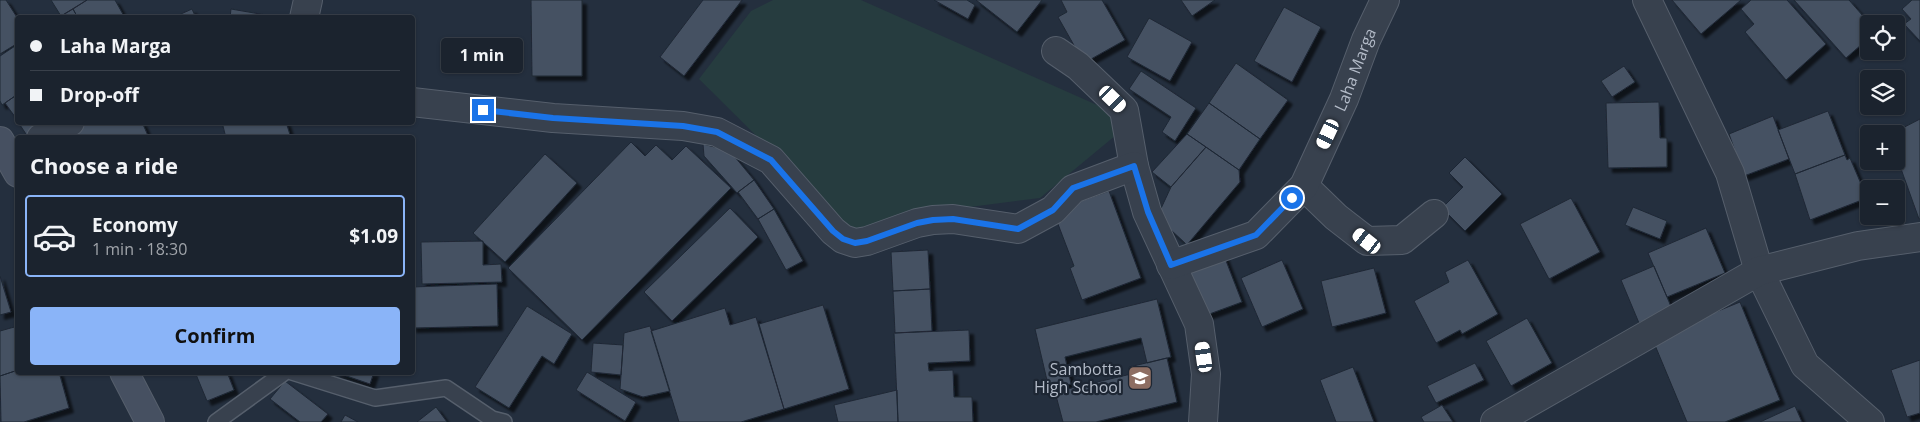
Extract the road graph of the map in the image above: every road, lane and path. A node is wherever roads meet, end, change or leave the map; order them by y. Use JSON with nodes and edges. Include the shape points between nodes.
{"nodes":[{"id":1,"x":308,"y":0,"type":"edge"},
{"id":2,"x":1385,"y":0,"type":"edge"},
{"id":3,"x":1647,"y":0,"type":"edge"},
{"id":4,"x":305,"y":15,"type":"edge"},
{"id":5,"x":1056,"y":51,"type":"dead end"},
{"id":6,"x":415,"y":102,"type":"edge"},
{"id":7,"x":65,"y":125,"type":"edge"},
{"id":8,"x":46,"y":135,"type":"edge"},
{"id":9,"x":0,"y":142,"type":"edge"},
{"id":10,"x":1134,"y":166,"type":"junction"},
{"id":11,"x":15,"y":167,"type":"edge"},
{"id":12,"x":1304,"y":186,"type":"junction"},
{"id":13,"x":1434,"y":214,"type":"dead end"},
{"id":14,"x":1920,"y":237,"type":"edge"},
{"id":15,"x":1171,"y":265,"type":"junction"},
{"id":16,"x":1759,"y":271,"type":"junction"},
{"id":17,"x":125,"y":375,"type":"edge"},
{"id":18,"x":281,"y":375,"type":"edge"},
{"id":19,"x":302,"y":375,"type":"edge"},
{"id":20,"x":147,"y":421,"type":"edge"},
{"id":21,"x":216,"y":422,"type":"edge"},
{"id":22,"x":504,"y":422,"type":"edge"},
{"id":23,"x":1203,"y":422,"type":"edge"},
{"id":24,"x":1495,"y":422,"type":"edge"},
{"id":25,"x":1870,"y":422,"type":"edge"}],
"edges":[{"from":1,"to":4,"type":"street"},
{"from":2,"to":12,"type":"street","name":"Laha Marga"},
{"from":3,"to":16,"type":"street","via":[[1730,173]]},
{"from":5,"to":10,"type":"street","via":[[1078,66],[1124,110]]},
{"from":6,"to":10,"type":"street","via":[[553,118],[683,126],[717,132],[771,160],[833,231],[855,243],[933,220],[953,219],[1018,229],[1053,210],[1073,188]]},
{"from":7,"to":8,"type":"street"},
{"from":9,"to":11,"type":"main road"},
{"from":10,"to":15,"type":"street","via":[[1148,212]]},
{"from":12,"to":13,"type":"street","via":[[1367,241],[1402,240]]},
{"from":12,"to":15,"type":"street","name":"Laha Marga","via":[[1256,235]]},
{"from":14,"to":16,"type":"street","via":[[1858,246]]},
{"from":15,"to":23,"type":"street","via":[[1200,324],[1206,374]]},
{"from":16,"to":24,"type":"street"},
{"from":16,"to":25,"type":"street","via":[[1805,366]]},
{"from":17,"to":20,"type":"main road"},
{"from":18,"to":21,"type":"lane"},
{"from":19,"to":22,"type":"lane","via":[[375,398],[446,388],[492,419]]}]}
